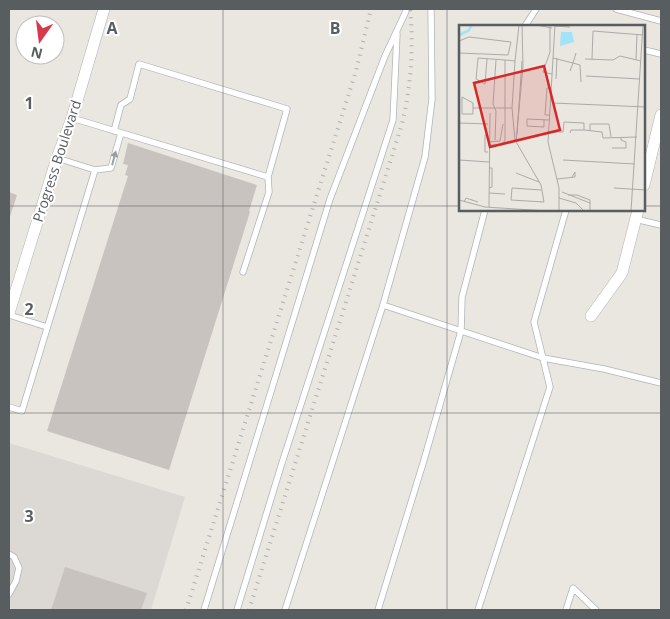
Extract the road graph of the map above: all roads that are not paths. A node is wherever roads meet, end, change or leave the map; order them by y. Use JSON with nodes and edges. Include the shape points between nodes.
{"nodes":[{"id":1,"x":104,"y":9,"type":"edge"},
{"id":2,"x":407,"y":9,"type":"edge"},
{"id":3,"x":431,"y":9,"type":"edge"},
{"id":4,"x":536,"y":9,"type":"edge"},
{"id":5,"x":616,"y":9,"type":"edge"},
{"id":6,"x":661,"y":21,"type":"edge"},
{"id":7,"x":526,"y":25,"type":"edge"},
{"id":8,"x":397,"y":30,"type":"junction"},
{"id":9,"x":645,"y":50,"type":"edge"},
{"id":10,"x":661,"y":54,"type":"edge"},
{"id":11,"x":661,"y":115,"type":"edge"},
{"id":12,"x":72,"y":118,"type":"junction"},
{"id":13,"x":117,"y":132,"type":"junction"},
{"id":14,"x":57,"y":158,"type":"junction"},
{"id":15,"x":95,"y":170,"type":"junction"},
{"id":16,"x":268,"y":177,"type":"junction"},
{"id":17,"x":645,"y":181,"type":"edge"},
{"id":18,"x":485,"y":211,"type":"edge"},
{"id":19,"x":566,"y":211,"type":"edge"},
{"id":20,"x":636,"y":214,"type":"edge"},
{"id":21,"x":661,"y":225,"type":"edge"},
{"id":22,"x":243,"y":272,"type":"dead end"},
{"id":23,"x":383,"y":306,"type":"junction"},
{"id":24,"x":9,"y":314,"type":"edge"},
{"id":25,"x":592,"y":316,"type":"dead end"},
{"id":26,"x":47,"y":327,"type":"junction"},
{"id":27,"x":461,"y":331,"type":"junction"},
{"id":28,"x":543,"y":358,"type":"junction"},
{"id":29,"x":661,"y":383,"type":"edge"},
{"id":30,"x":9,"y":407,"type":"edge"},
{"id":31,"x":9,"y":554,"type":"edge"},
{"id":32,"x":9,"y":594,"type":"edge"},
{"id":33,"x":204,"y":610,"type":"edge"},
{"id":34,"x":237,"y":610,"type":"edge"},
{"id":35,"x":285,"y":610,"type":"edge"},
{"id":36,"x":378,"y":610,"type":"edge"},
{"id":37,"x":478,"y":610,"type":"edge"},
{"id":38,"x":566,"y":610,"type":"edge"},
{"id":39,"x":596,"y":610,"type":"edge"}],
"edges":[{"from":1,"to":12,"type":"street","name":"Progress Boulevard"},
{"from":2,"to":8,"type":"lane"},
{"from":3,"to":23,"type":"lane","via":[[432,99],[425,157]]},
{"from":4,"to":7,"type":"lane"},
{"from":5,"to":6,"type":"lane"},
{"from":8,"to":33,"type":"lane","via":[[330,199]]},
{"from":8,"to":34,"type":"lane","via":[[392,120]]},
{"from":9,"to":10,"type":"lane"},
{"from":11,"to":17,"type":"street"},
{"from":12,"to":13,"type":"lane"},
{"from":12,"to":14,"type":"street","name":"Progress Boulevard"},
{"from":15,"to":13,"type":"lane","one_way":true,"via":[[111,168]]},
{"from":13,"to":16,"type":"lane"},
{"from":13,"to":16,"type":"lane","via":[[121,105],[130,98],[139,64],[287,109]]},
{"from":14,"to":15,"type":"lane"},
{"from":14,"to":24,"type":"street","name":"Progress Boulevard"},
{"from":15,"to":26,"type":"lane"},
{"from":16,"to":22,"type":"lane","via":[[268,192]]},
{"from":18,"to":27,"type":"lane","via":[[462,297]]},
{"from":19,"to":28,"type":"lane","via":[[534,322]]},
{"from":20,"to":21,"type":"lane"},
{"from":20,"to":25,"type":"street","via":[[622,272]]},
{"from":23,"to":27,"type":"lane"},
{"from":23,"to":35,"type":"lane"},
{"from":24,"to":26,"type":"lane"},
{"from":26,"to":30,"type":"lane","via":[[22,411]]},
{"from":27,"to":28,"type":"lane"},
{"from":27,"to":36,"type":"lane"},
{"from":28,"to":29,"type":"lane"},
{"from":28,"to":37,"type":"lane","via":[[550,387]]},
{"from":31,"to":32,"type":"lane","via":[[19,568]]},
{"from":38,"to":39,"type":"lane","via":[[573,588]]}]}
